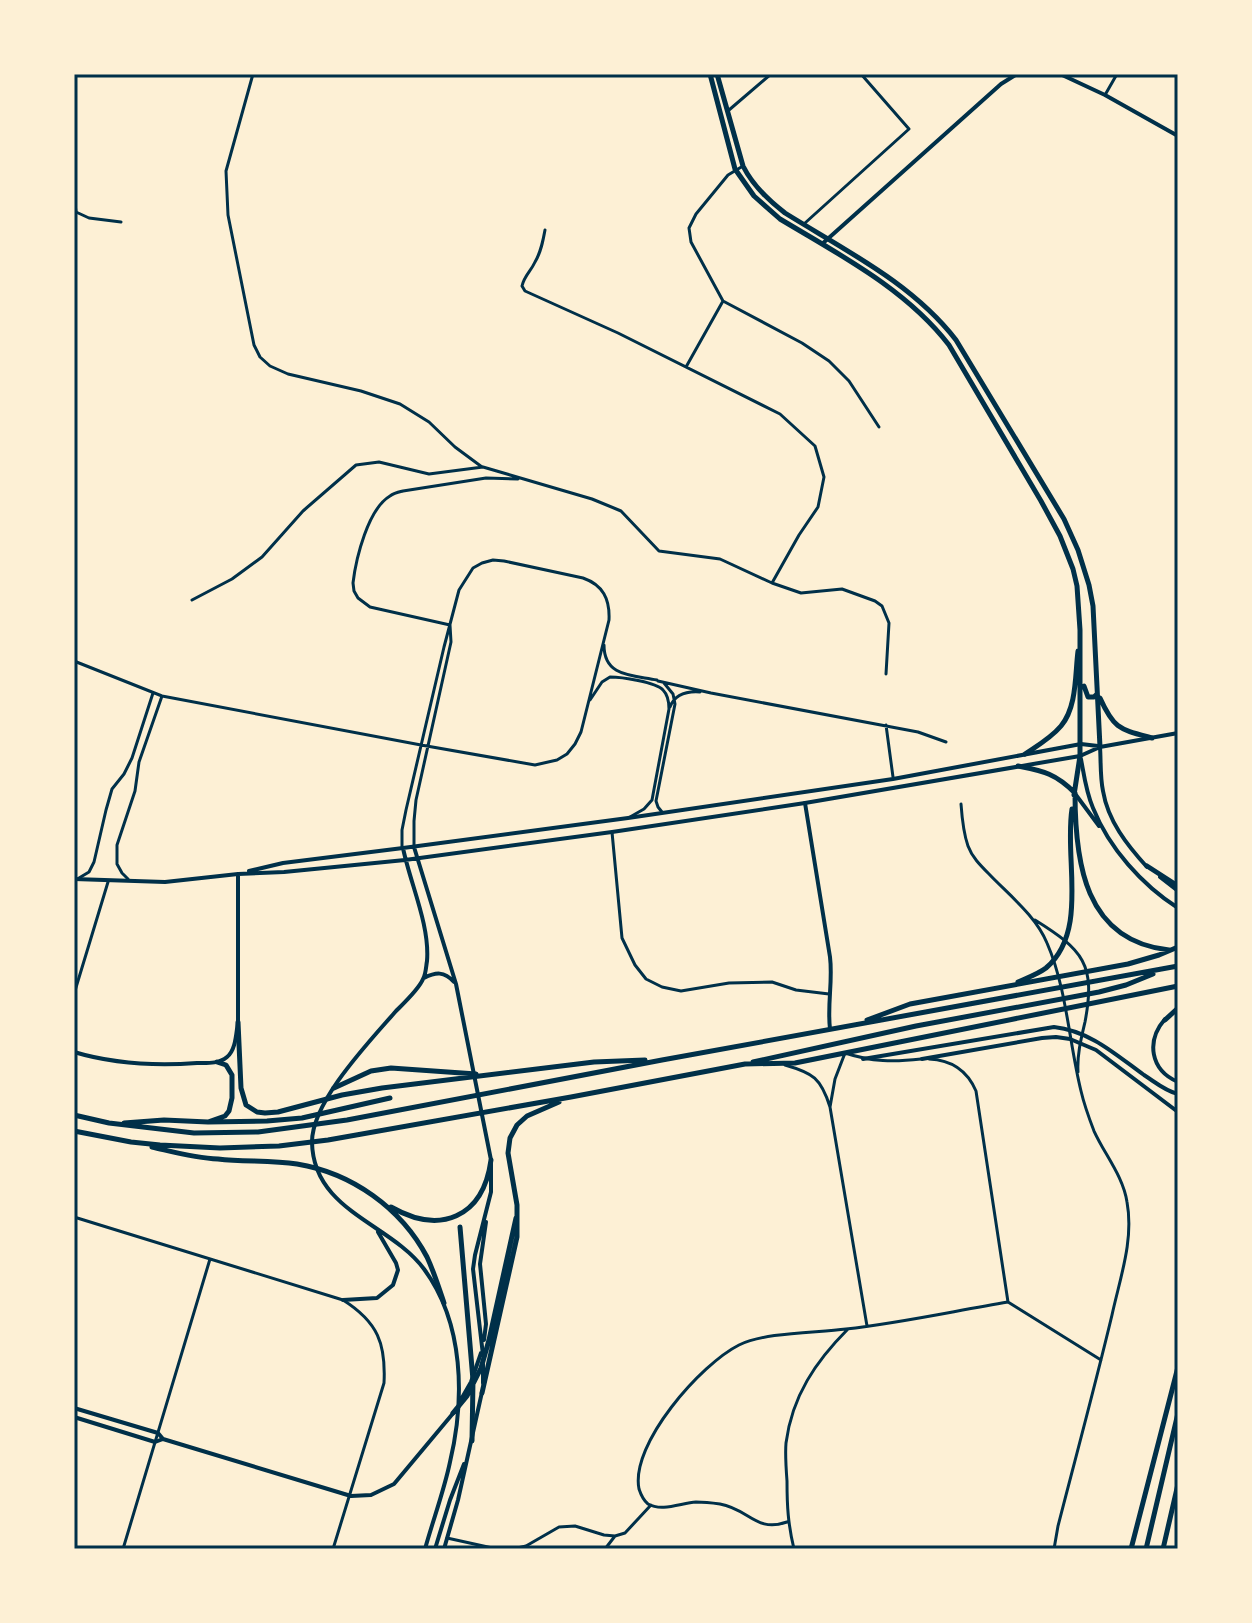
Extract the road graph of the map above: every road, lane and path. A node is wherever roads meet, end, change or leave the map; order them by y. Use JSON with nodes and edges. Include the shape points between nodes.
{"nodes":[{"id":1,"x":253,"y":74,"type":"edge"},
{"id":2,"x":710,"y":74,"type":"edge"},
{"id":3,"x":717,"y":74,"type":"edge"},
{"id":4,"x":771,"y":74,"type":"edge"},
{"id":5,"x":861,"y":74,"type":"edge"},
{"id":6,"x":1017,"y":74,"type":"edge"},
{"id":7,"x":1060,"y":74,"type":"edge"},
{"id":8,"x":1117,"y":74,"type":"edge"},
{"id":9,"x":1105,"y":95,"type":"junction"},
{"id":10,"x":727,"y":111,"type":"junction"},
{"id":11,"x":1178,"y":136,"type":"edge"},
{"id":12,"x":743,"y":166,"type":"junction"},
{"id":13,"x":735,"y":169,"type":"junction"},
{"id":14,"x":74,"y":196,"type":"edge"},
{"id":15,"x":74,"y":208,"type":"edge"},
{"id":16,"x":121,"y":222,"type":"dead end"},
{"id":17,"x":801,"y":227,"type":"junction"},
{"id":18,"x":545,"y":230,"type":"dead end"},
{"id":19,"x":825,"y":242,"type":"junction"},
{"id":20,"x":723,"y":301,"type":"junction"},
{"id":21,"x":686,"y":367,"type":"junction"},
{"id":22,"x":879,"y":427,"type":"dead end"},
{"id":23,"x":483,"y":467,"type":"junction"},
{"id":24,"x":525,"y":479,"type":"junction"},
{"id":25,"x":772,"y":583,"type":"junction"},
{"id":26,"x":192,"y":600,"type":"dead end"},
{"id":27,"x":450,"y":625,"type":"junction"},
{"id":28,"x":1080,"y":630,"type":"junction"},
{"id":29,"x":604,"y":639,"type":"junction"},
{"id":30,"x":74,"y":661,"type":"edge"},
{"id":31,"x":886,"y":674,"type":"dead end"},
{"id":32,"x":1082,"y":677,"type":"junction"},
{"id":33,"x":658,"y":681,"type":"junction"},
{"id":34,"x":153,"y":693,"type":"junction"},
{"id":35,"x":711,"y":693,"type":"junction"},
{"id":36,"x":1098,"y":693,"type":"junction"},
{"id":37,"x":162,"y":696,"type":"junction"},
{"id":38,"x":674,"y":698,"type":"junction"},
{"id":39,"x":588,"y":703,"type":"junction"},
{"id":40,"x":669,"y":709,"type":"junction"},
{"id":41,"x":886,"y":725,"type":"junction"},
{"id":42,"x":1178,"y":733,"type":"edge"},
{"id":43,"x":1152,"y":738,"type":"junction"},
{"id":44,"x":946,"y":742,"type":"dead end"},
{"id":45,"x":1081,"y":744,"type":"junction"},
{"id":46,"x":421,"y":745,"type":"junction"},
{"id":47,"x":427,"y":746,"type":"junction"},
{"id":48,"x":1100,"y":747,"type":"junction"},
{"id":49,"x":1025,"y":754,"type":"junction"},
{"id":50,"x":1080,"y":756,"type":"junction"},
{"id":51,"x":1018,"y":766,"type":"junction"},
{"id":52,"x":893,"y":779,"type":"junction"},
{"id":53,"x":1075,"y":793,"type":"junction"},
{"id":54,"x":805,"y":803,"type":"junction"},
{"id":55,"x":961,"y":804,"type":"dead end"},
{"id":56,"x":666,"y":812,"type":"junction"},
{"id":57,"x":628,"y":818,"type":"junction"},
{"id":58,"x":612,"y":832,"type":"junction"},
{"id":59,"x":1106,"y":835,"type":"junction"},
{"id":60,"x":414,"y":847,"type":"junction"},
{"id":61,"x":403,"y":848,"type":"junction"},
{"id":62,"x":417,"y":858,"type":"junction"},
{"id":63,"x":405,"y":860,"type":"junction"},
{"id":64,"x":1147,"y":866,"type":"joint"},
{"id":65,"x":238,"y":874,"type":"junction"},
{"id":66,"x":75,"y":879,"type":"edge"},
{"id":67,"x":108,"y":882,"type":"junction"},
{"id":68,"x":131,"y":882,"type":"junction"},
{"id":69,"x":1178,"y":889,"type":"edge"},
{"id":70,"x":1178,"y":908,"type":"edge"},
{"id":71,"x":1030,"y":917,"type":"junction"},
{"id":72,"x":1178,"y":948,"type":"edge"},
{"id":73,"x":1178,"y":965,"type":"edge"},
{"id":74,"x":424,"y":978,"type":"junction"},
{"id":75,"x":456,"y":984,"type":"junction"},
{"id":76,"x":1009,"y":986,"type":"junction"},
{"id":77,"x":1178,"y":986,"type":"edge"},
{"id":78,"x":74,"y":994,"type":"edge"},
{"id":79,"x":829,"y":994,"type":"junction"},
{"id":80,"x":1178,"y":1010,"type":"edge"},
{"id":81,"x":1165,"y":1020,"type":"joint"},
{"id":82,"x":238,"y":1022,"type":"junction"},
{"id":83,"x":854,"y":1024,"type":"junction"},
{"id":84,"x":830,"y":1029,"type":"junction"},
{"id":85,"x":74,"y":1052,"type":"edge"},
{"id":86,"x":845,"y":1053,"type":"junction"},
{"id":87,"x":863,"y":1059,"type":"junction"},
{"id":88,"x":922,"y":1059,"type":"junction"},
{"id":89,"x":662,"y":1060,"type":"junction"},
{"id":90,"x":217,"y":1062,"type":"junction"},
{"id":91,"x":745,"y":1064,"type":"junction"},
{"id":92,"x":781,"y":1064,"type":"junction"},
{"id":93,"x":489,"y":1075,"type":"junction"},
{"id":94,"x":1178,"y":1082,"type":"edge"},
{"id":95,"x":1079,"y":1084,"type":"junction"},
{"id":96,"x":332,"y":1091,"type":"junction"},
{"id":97,"x":1178,"y":1094,"type":"edge"},
{"id":98,"x":571,"y":1097,"type":"junction"},
{"id":99,"x":390,"y":1098,"type":"dead end"},
{"id":100,"x":830,"y":1107,"type":"junction"},
{"id":101,"x":1178,"y":1112,"type":"edge"},
{"id":102,"x":74,"y":1115,"type":"edge"},
{"id":103,"x":208,"y":1122,"type":"junction"},
{"id":104,"x":109,"y":1123,"type":"junction"},
{"id":105,"x":74,"y":1131,"type":"edge"},
{"id":106,"x":131,"y":1142,"type":"junction"},
{"id":107,"x":491,"y":1160,"type":"junction"},
{"id":108,"x":384,"y":1203,"type":"junction"},
{"id":109,"x":488,"y":1208,"type":"junction"},
{"id":110,"x":517,"y":1211,"type":"junction"},
{"id":111,"x":74,"y":1217,"type":"edge"},
{"id":112,"x":460,"y":1227,"type":"dead end"},
{"id":113,"x":377,"y":1230,"type":"junction"},
{"id":114,"x":210,"y":1259,"type":"junction"},
{"id":115,"x":343,"y":1300,"type":"junction"},
{"id":116,"x":1008,"y":1302,"type":"junction"},
{"id":117,"x":444,"y":1303,"type":"junction"},
{"id":118,"x":867,"y":1326,"type":"junction"},
{"id":119,"x":848,"y":1329,"type":"junction"},
{"id":120,"x":1101,"y":1360,"type":"junction"},
{"id":121,"x":1178,"y":1367,"type":"edge"},
{"id":122,"x":1178,"y":1376,"type":"edge"},
{"id":123,"x":1172,"y":1389,"type":"junction"},
{"id":124,"x":482,"y":1393,"type":"junction"},
{"id":125,"x":74,"y":1408,"type":"edge"},
{"id":126,"x":453,"y":1413,"type":"junction"},
{"id":127,"x":1178,"y":1413,"type":"edge"},
{"id":128,"x":74,"y":1417,"type":"edge"},
{"id":129,"x":158,"y":1433,"type":"junction"},
{"id":130,"x":163,"y":1439,"type":"junction"},
{"id":131,"x":472,"y":1441,"type":"junction"},
{"id":132,"x":155,"y":1442,"type":"junction"},
{"id":133,"x":469,"y":1451,"type":"junction"},
{"id":134,"x":1178,"y":1484,"type":"edge"},
{"id":135,"x":351,"y":1496,"type":"junction"},
{"id":136,"x":651,"y":1505,"type":"junction"},
{"id":137,"x":787,"y":1522,"type":"junction"},
{"id":138,"x":615,"y":1536,"type":"junction"},
{"id":139,"x":447,"y":1538,"type":"junction"},
{"id":140,"x":123,"y":1549,"type":"edge"},
{"id":141,"x":333,"y":1549,"type":"edge"},
{"id":142,"x":425,"y":1549,"type":"edge"},
{"id":143,"x":435,"y":1549,"type":"edge"},
{"id":144,"x":444,"y":1549,"type":"edge"},
{"id":145,"x":497,"y":1549,"type":"edge"},
{"id":146,"x":513,"y":1549,"type":"edge"},
{"id":147,"x":605,"y":1549,"type":"edge"},
{"id":148,"x":794,"y":1549,"type":"edge"},
{"id":149,"x":1054,"y":1549,"type":"edge"},
{"id":150,"x":1131,"y":1549,"type":"edge"},
{"id":151,"x":1146,"y":1549,"type":"edge"},
{"id":152,"x":1163,"y":1549,"type":"edge"}],
"edges":[{"from":1,"to":23,"type":"street","via":[[226,171],[228,215],[260,357],[288,374],[400,404]]},
{"from":2,"to":13,"type":"main road"},
{"from":3,"to":10,"type":"main road"},
{"from":4,"to":10,"type":"street"},
{"from":5,"to":17,"type":"street","via":[[909,129]]},
{"from":6,"to":19,"type":"main road"},
{"from":7,"to":9,"type":"main road"},
{"from":8,"to":9,"type":"street"},
{"from":9,"to":11,"type":"main road"},
{"from":10,"to":12,"type":"main road"},
{"from":12,"to":13,"type":"street"},
{"from":12,"to":17,"type":"main road","via":[[769,201]]},
{"from":13,"to":17,"type":"main road","via":[[765,207]]},
{"from":13,"to":20,"type":"street","via":[[689,228],[691,242]]},
{"from":14,"to":15,"type":"street"},
{"from":15,"to":16,"type":"street","via":[[89,218]]},
{"from":17,"to":19,"type":"main road"},
{"from":18,"to":21,"type":"street","via":[[537,260],[523,279],[525,291]]},
{"from":19,"to":28,"type":"main road","via":[[907,300],[949,345],[1060,536],[1077,586]]},
{"from":19,"to":36,"type":"main road","via":[[903,287],[956,340],[1078,550],[1089,585]]},
{"from":20,"to":21,"type":"street"},
{"from":20,"to":22,"type":"street","via":[[829,361]]},
{"from":21,"to":25,"type":"street","via":[[780,414],[815,446],[824,477],[818,507]]},
{"from":23,"to":24,"type":"street"},
{"from":23,"to":26,"type":"street","via":[[429,474],[379,462],[356,465],[303,511],[262,557]]},
{"from":24,"to":25,"type":"street","via":[[621,511],[659,551],[720,559]]},
{"from":24,"to":27,"type":"street","via":[[486,478],[403,491],[382,503],[367,528],[353,583],[358,598],[370,607]]},
{"from":25,"to":31,"type":"street","via":[[801,593],[842,589],[882,606],[889,623]]},
{"from":27,"to":29,"type":"street","via":[[459,590],[473,568],[504,561],[593,581],[610,608]]},
{"from":27,"to":46,"type":"street"},
{"from":27,"to":47,"type":"street","via":[[451,642]]},
{"from":28,"to":32,"type":"main road"},
{"from":28,"to":49,"type":"main road","via":[[1070,712],[1055,732]]},
{"from":29,"to":33,"type":"street","via":[[606,661],[613,669]]},
{"from":29,"to":39,"type":"street"},
{"from":30,"to":34,"type":"street"},
{"from":32,"to":36,"type":"main road","via":[[1088,697]]},
{"from":32,"to":45,"type":"main road"},
{"from":33,"to":35,"type":"street"},
{"from":33,"to":38,"type":"street"},
{"from":34,"to":37,"type":"street"},
{"from":34,"to":66,"type":"street","via":[[132,758],[112,789],[94,862],[89,872]]},
{"from":35,"to":38,"type":"street","via":[[688,692]]},
{"from":35,"to":41,"type":"street"},
{"from":36,"to":43,"type":"main road","via":[[1113,723]]},
{"from":36,"to":48,"type":"main road"},
{"from":37,"to":46,"type":"street"},
{"from":37,"to":68,"type":"street","via":[[117,845],[117,864]]},
{"from":38,"to":40,"type":"street"},
{"from":38,"to":56,"type":"street","via":[[656,801]]},
{"from":39,"to":40,"type":"street","via":[[606,679],[616,677],[658,686]]},
{"from":39,"to":47,"type":"street","via":[[575,744],[547,764]]},
{"from":40,"to":57,"type":"street","via":[[652,800]]},
{"from":41,"to":44,"type":"street"},
{"from":41,"to":52,"type":"street"},
{"from":42,"to":43,"type":"main road"},
{"from":43,"to":48,"type":"main road"},
{"from":45,"to":48,"type":"main road"},
{"from":45,"to":49,"type":"main road"},
{"from":45,"to":50,"type":"main road"},
{"from":46,"to":47,"type":"street"},
{"from":46,"to":61,"type":"street","via":[[404,819]]},
{"from":47,"to":60,"type":"street"},
{"from":48,"to":50,"type":"main road"},
{"from":48,"to":64,"type":"main road","via":[[1108,809],[1129,847]]},
{"from":49,"to":52,"type":"main road"},
{"from":50,"to":51,"type":"main road"},
{"from":50,"to":53,"type":"main road"},
{"from":50,"to":59,"type":"main road","via":[[1092,808]]},
{"from":51,"to":53,"type":"main road","via":[[1057,776]]},
{"from":51,"to":54,"type":"main road"},
{"from":52,"to":56,"type":"main road"},
{"from":53,"to":59,"type":"main road"},
{"from":53,"to":72,"type":"main road","via":[[1078,856],[1099,911],[1123,934],[1151,947]]},
{"from":53,"to":76,"type":"main road","via":[[1069,840],[1071,913],[1064,944],[1044,969]]},
{"from":54,"to":58,"type":"main road"},
{"from":54,"to":79,"type":"main road","via":[[832,969]]},
{"from":55,"to":71,"type":"street","via":[[964,834],[975,860]]},
{"from":56,"to":57,"type":"main road"},
{"from":57,"to":60,"type":"main road"},
{"from":58,"to":62,"type":"main road"},
{"from":58,"to":79,"type":"street","via":[[622,938],[646,979],[681,991],[772,982]]},
{"from":59,"to":70,"type":"main road","via":[[1140,877]]},
{"from":60,"to":61,"type":"main road"},
{"from":60,"to":62,"type":"main road"},
{"from":61,"to":63,"type":"main road"},
{"from":61,"to":65,"type":"main road"},
{"from":62,"to":63,"type":"main road"},
{"from":62,"to":75,"type":"main road"},
{"from":63,"to":65,"type":"main road"},
{"from":63,"to":74,"type":"main road","via":[[424,926]]},
{"from":64,"to":69,"type":"main road"},
{"from":65,"to":68,"type":"main road"},
{"from":65,"to":82,"type":"main road"},
{"from":66,"to":67,"type":"main road"},
{"from":67,"to":68,"type":"main road"},
{"from":67,"to":78,"type":"street"},
{"from":71,"to":95,"type":"street","via":[[1048,944],[1060,984]]},
{"from":71,"to":95,"type":"street","via":[[1072,945],[1088,976]]},
{"from":72,"to":76,"type":"main road","via":[[1128,964]]},
{"from":73,"to":83,"type":"main road"},
{"from":73,"to":91,"type":"main road","via":[[1099,992]]},
{"from":74,"to":75,"type":"main road","via":[[440,973]]},
{"from":74,"to":96,"type":"main road"},
{"from":75,"to":107,"type":"main road"},
{"from":76,"to":83,"type":"main road","via":[[910,1004]]},
{"from":77,"to":86,"type":"main road"},
{"from":79,"to":84,"type":"main road"},
{"from":80,"to":81,"type":"main road"},
{"from":81,"to":94,"type":"main road","via":[[1157,1029],[1153,1052],[1162,1072]]},
{"from":82,"to":90,"type":"main road","via":[[232,1052]]},
{"from":82,"to":93,"type":"main road","via":[[243,1097],[257,1112],[382,1088]]},
{"from":83,"to":84,"type":"main road"},
{"from":84,"to":89,"type":"main road"},
{"from":85,"to":90,"type":"main road","via":[[147,1064]]},
{"from":86,"to":87,"type":"street"},
{"from":86,"to":92,"type":"main road"},
{"from":86,"to":100,"type":"street"},
{"from":87,"to":88,"type":"street"},
{"from":87,"to":97,"type":"main road","via":[[1041,1028],[1069,1029],[1093,1038]]},
{"from":88,"to":101,"type":"main road","via":[[1042,1038],[1070,1039],[1096,1050]]},
{"from":88,"to":116,"type":"street","via":[[955,1065],[976,1091]]},
{"from":89,"to":93,"type":"main road"},
{"from":89,"to":104,"type":"main road","via":[[258,1132],[194,1133]]},
{"from":90,"to":103,"type":"main road","via":[[232,1075],[232,1098],[225,1116]]},
{"from":91,"to":92,"type":"main road"},
{"from":91,"to":98,"type":"main road"},
{"from":92,"to":100,"type":"street","via":[[818,1080]]},
{"from":93,"to":96,"type":"main road","via":[[391,1068],[371,1071]]},
{"from":95,"to":120,"type":"street","via":[[1094,1131],[1119,1176],[1130,1219]]},
{"from":96,"to":113,"type":"main road","via":[[315,1122],[316,1167],[329,1190]]},
{"from":98,"to":106,"type":"main road","via":[[291,1145],[220,1148]]},
{"from":98,"to":110,"type":"main road","via":[[527,1116],[510,1138]]},
{"from":99,"to":103,"type":"main road","via":[[302,1118]]},
{"from":100,"to":118,"type":"street"},
{"from":102,"to":104,"type":"main road"},
{"from":103,"to":104,"type":"main road"},
{"from":105,"to":106,"type":"main road"},
{"from":106,"to":108,"type":"main road","via":[[205,1158],[310,1167],[347,1180]]},
{"from":107,"to":108,"type":"main road","via":[[482,1193],[452,1218],[421,1220]]},
{"from":107,"to":109,"type":"main road"},
{"from":108,"to":117,"type":"main road","via":[[425,1254]]},
{"from":109,"to":124,"type":"main road","via":[[473,1269],[483,1347]]},
{"from":109,"to":126,"type":"main road","via":[[480,1277],[484,1338],[471,1382]]},
{"from":110,"to":124,"type":"main road","via":[[514,1254]]},
{"from":110,"to":126,"type":"main road","via":[[481,1368]]},
{"from":111,"to":114,"type":"street"},
{"from":112,"to":131,"type":"main road","via":[[473,1380]]},
{"from":113,"to":115,"type":"main road","via":[[396,1263],[393,1285],[377,1298]]},
{"from":113,"to":117,"type":"main road","via":[[424,1268]]},
{"from":114,"to":115,"type":"street"},
{"from":114,"to":129,"type":"street"},
{"from":115,"to":135,"type":"street","via":[[371,1323],[385,1362],[384,1383]]},
{"from":116,"to":118,"type":"street"},
{"from":116,"to":120,"type":"street"},
{"from":117,"to":142,"type":"main road","via":[[456,1353],[458,1409],[450,1463]]},
{"from":118,"to":119,"type":"street"},
{"from":119,"to":136,"type":"street","via":[[752,1340],[688,1386],[658,1427],[640,1468],[641,1494]]},
{"from":119,"to":137,"type":"street","via":[[811,1371],[791,1420],[786,1444]]},
{"from":120,"to":149,"type":"street"},
{"from":121,"to":123,"type":"main road"},
{"from":122,"to":123,"type":"main road"},
{"from":123,"to":150,"type":"main road"},
{"from":124,"to":131,"type":"main road"},
{"from":125,"to":129,"type":"main road"},
{"from":126,"to":135,"type":"main road","via":[[394,1484],[377,1493]]},
{"from":127,"to":151,"type":"main road"},
{"from":128,"to":132,"type":"main road"},
{"from":129,"to":130,"type":"main road"},
{"from":129,"to":132,"type":"street"},
{"from":130,"to":132,"type":"main road"},
{"from":130,"to":135,"type":"main road"},
{"from":131,"to":133,"type":"main road"},
{"from":132,"to":140,"type":"street"},
{"from":133,"to":139,"type":"main road"},
{"from":133,"to":143,"type":"main road"},
{"from":134,"to":152,"type":"main road"},
{"from":135,"to":141,"type":"street"},
{"from":136,"to":137,"type":"street","via":[[711,1503],[763,1525]]},
{"from":136,"to":138,"type":"street","via":[[625,1533]]},
{"from":137,"to":148,"type":"street"},
{"from":138,"to":146,"type":"street","via":[[559,1527]]},
{"from":138,"to":147,"type":"street"},
{"from":139,"to":144,"type":"main road"},
{"from":139,"to":145,"type":"street"}]}
